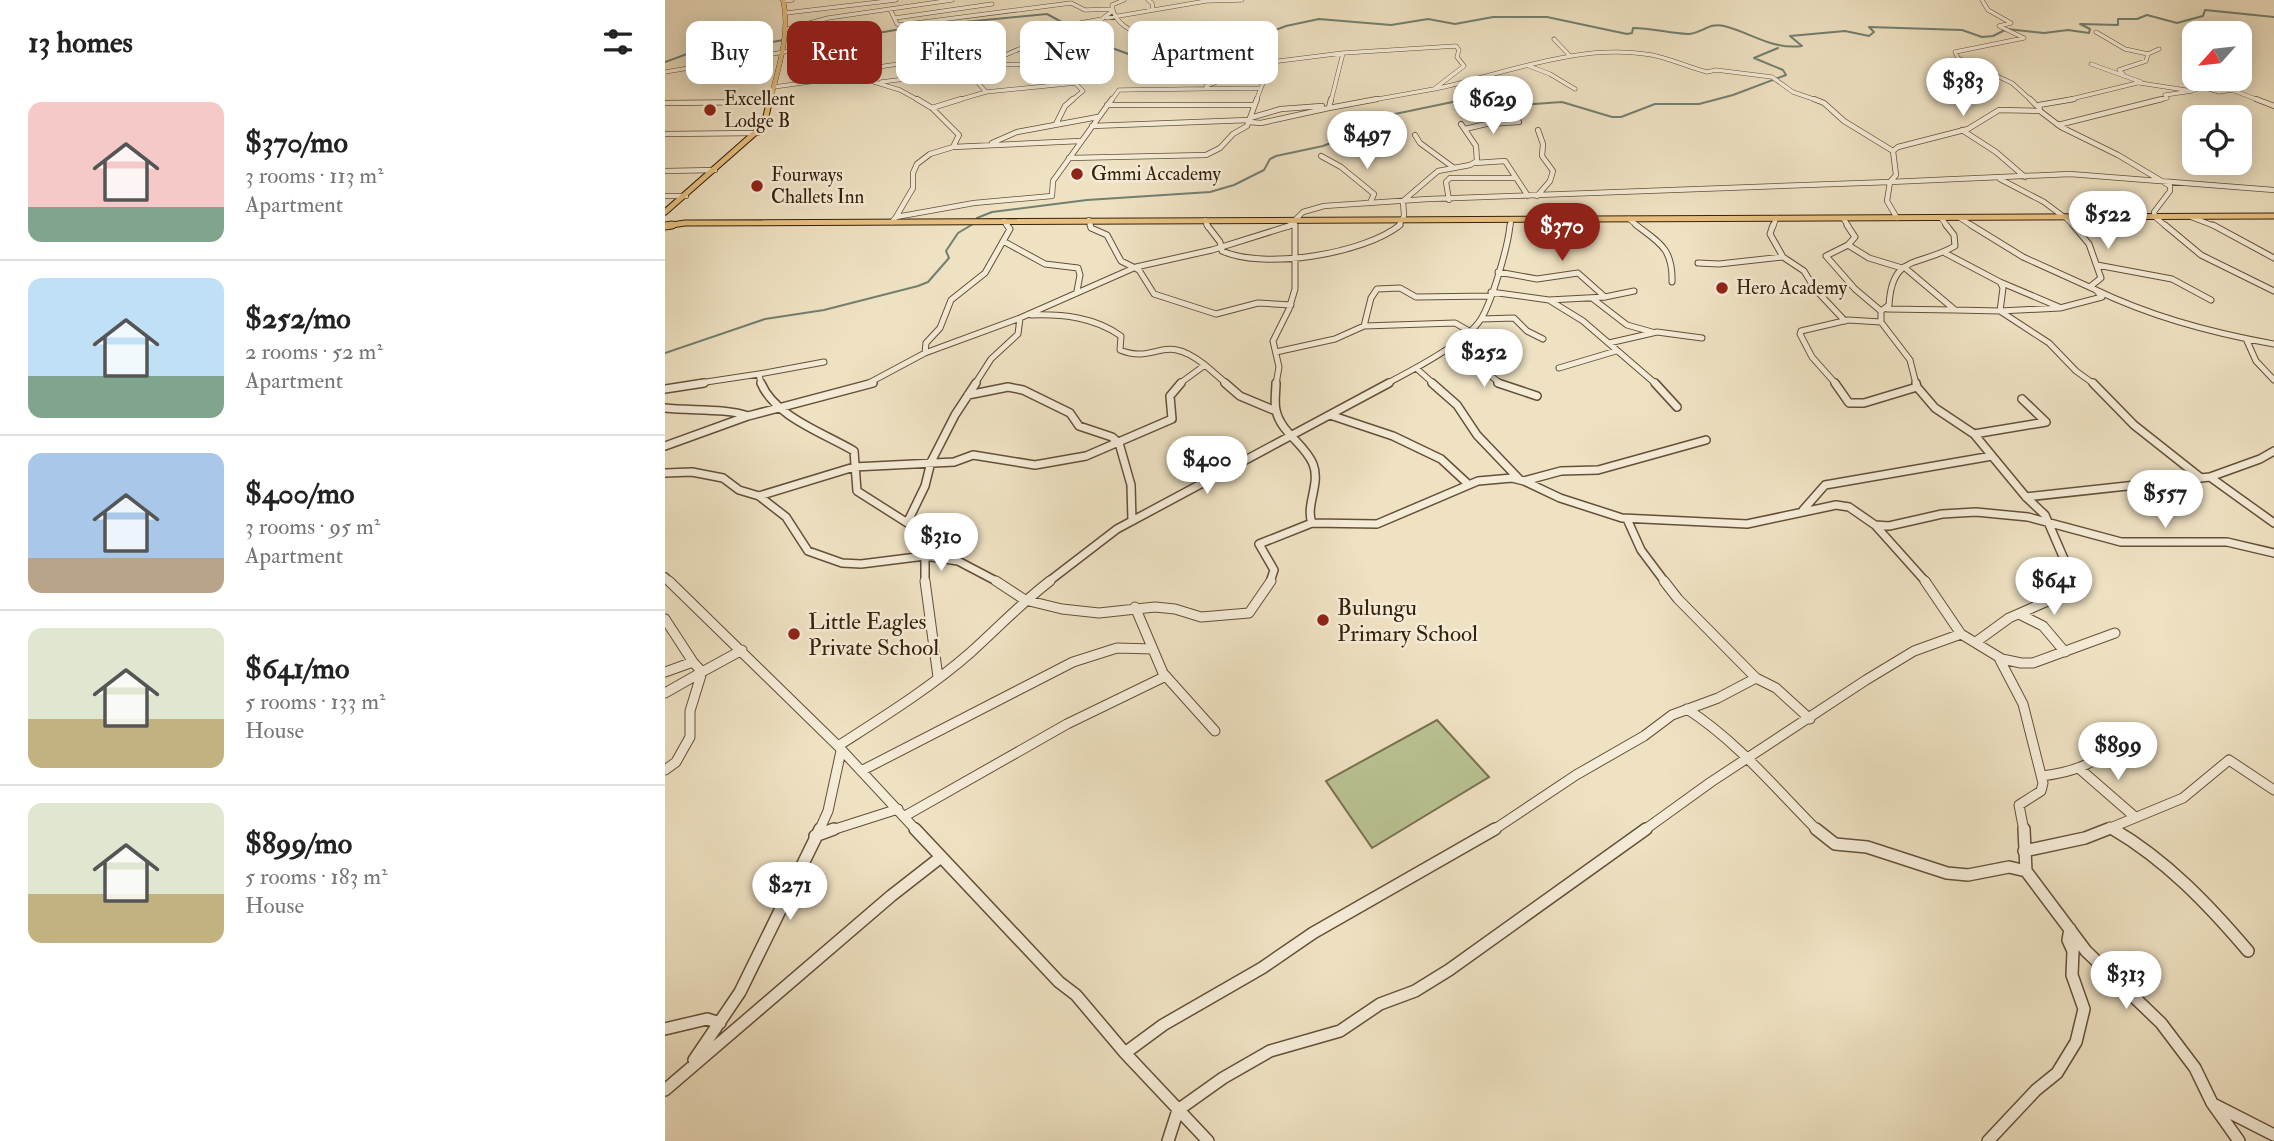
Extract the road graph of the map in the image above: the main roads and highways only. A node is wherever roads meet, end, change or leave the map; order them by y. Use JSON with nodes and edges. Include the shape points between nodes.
{"nodes":[{"id":1,"x":783,"y":1,"type":"edge"},
{"id":2,"x":669,"y":216,"type":"edge"},
{"id":3,"x":2274,"y":216,"type":"edge"},
{"id":4,"x":685,"y":223,"type":"junction"},
{"id":5,"x":665,"y":226,"type":"edge"}],
"edges":[{"from":1,"to":2,"type":"main road","via":[[782,52],[767,118],[758,133],[672,207]]},
{"from":2,"to":4,"type":"main road"},
{"from":2,"to":5,"type":"main road"},
{"from":3,"to":4,"type":"main road"},
{"from":4,"to":5,"type":"main road"}]}
